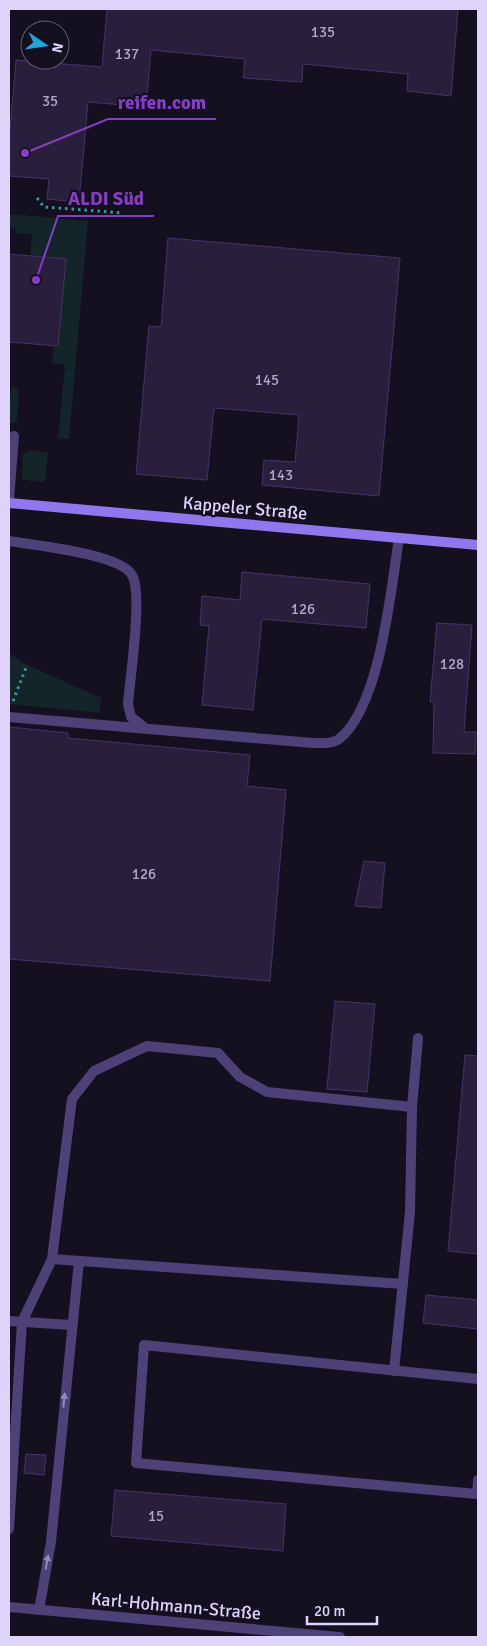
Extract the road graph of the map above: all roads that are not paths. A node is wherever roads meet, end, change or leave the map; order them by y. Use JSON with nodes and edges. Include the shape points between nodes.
{"nodes":[{"id":1,"x":14,"y":436,"type":"dead end"},
{"id":2,"x":9,"y":502,"type":"edge"},
{"id":3,"x":399,"y":538,"type":"junction"},
{"id":4,"x":9,"y":541,"type":"edge"},
{"id":5,"x":478,"y":545,"type":"edge"},
{"id":6,"x":9,"y":717,"type":"edge"},
{"id":7,"x":146,"y":729,"type":"junction"},
{"id":8,"x":418,"y":1038,"type":"dead end"},
{"id":9,"x":412,"y":1108,"type":"junction"},
{"id":10,"x":52,"y":1259,"type":"junction"},
{"id":11,"x":79,"y":1261,"type":"junction"},
{"id":12,"x":403,"y":1284,"type":"junction"},
{"id":13,"x":9,"y":1321,"type":"edge"},
{"id":14,"x":22,"y":1322,"type":"junction"},
{"id":15,"x":71,"y":1325,"type":"junction"},
{"id":16,"x":394,"y":1371,"type":"junction"},
{"id":17,"x":478,"y":1379,"type":"edge"},
{"id":18,"x":478,"y":1480,"type":"edge"},
{"id":19,"x":9,"y":1528,"type":"edge"},
{"id":20,"x":9,"y":1606,"type":"edge"},
{"id":21,"x":39,"y":1610,"type":"junction"},
{"id":22,"x":340,"y":1637,"type":"edge"}],
"edges":[{"from":1,"to":2,"type":"street"},
{"from":2,"to":3,"type":"street","name":"Kappeler Straße"},
{"from":3,"to":5,"type":"street","name":"Kappeler Straße"},
{"from":3,"to":7,"type":"street","via":[[375,672],[356,723],[337,741],[313,743]]},
{"from":4,"to":7,"type":"street","via":[[117,562],[132,574],[136,592],[128,704],[131,718]]},
{"from":6,"to":7,"type":"street"},
{"from":8,"to":9,"type":"street"},
{"from":9,"to":10,"type":"street","via":[[267,1092],[240,1077],[218,1053],[148,1046],[94,1071],[72,1099]]},
{"from":9,"to":12,"type":"street","via":[[410,1212]]},
{"from":10,"to":11,"type":"street"},
{"from":10,"to":14,"type":"street"},
{"from":11,"to":12,"type":"street"},
{"from":11,"to":15,"type":"street"},
{"from":12,"to":16,"type":"street"},
{"from":13,"to":14,"type":"street"},
{"from":14,"to":15,"type":"street"},
{"from":14,"to":19,"type":"street"},
{"from":21,"to":15,"type":"street","one_way":true,"via":[[51,1542]]},
{"from":16,"to":17,"type":"street"},
{"from":16,"to":18,"type":"street","via":[[144,1345],[136,1463],[477,1494]]},
{"from":20,"to":21,"type":"street","name":"Karl-Hohmann-Straße"},
{"from":21,"to":22,"type":"street","name":"Karl-Hohmann-Straße"}]}
